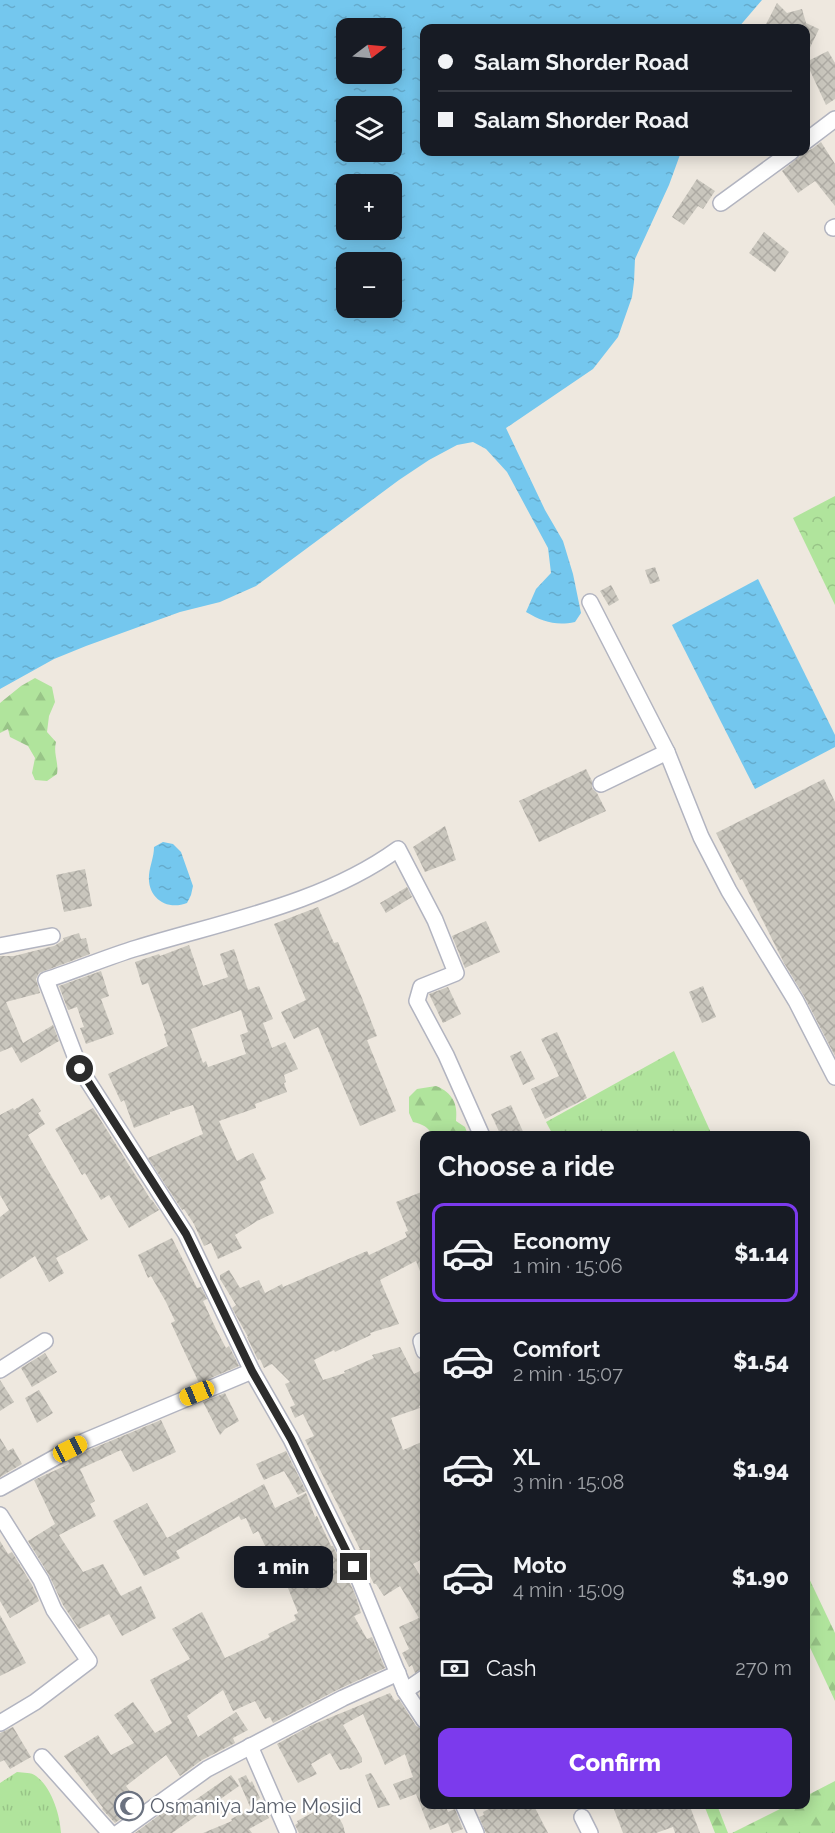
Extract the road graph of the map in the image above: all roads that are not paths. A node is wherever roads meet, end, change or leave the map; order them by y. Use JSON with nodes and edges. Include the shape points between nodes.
{"nodes":[{"id":1,"x":835,"y":119,"type":"edge"},
{"id":2,"x":810,"y":138,"type":"edge"},
{"id":3,"x":786,"y":156,"type":"edge"},
{"id":4,"x":721,"y":203,"type":"dead end"},
{"id":5,"x":590,"y":603,"type":"dead end"},
{"id":6,"x":667,"y":752,"type":"junction"},
{"id":7,"x":601,"y":784,"type":"dead end"},
{"id":8,"x":52,"y":936,"type":"dead end"},
{"id":9,"x":0,"y":946,"type":"edge"},
{"id":10,"x":835,"y":1077,"type":"edge"},
{"id":11,"x":480,"y":1131,"type":"edge"},
{"id":12,"x":45,"y":1341,"type":"dead end"},
{"id":13,"x":0,"y":1370,"type":"edge"},
{"id":14,"x":252,"y":1371,"type":"junction"},
{"id":15,"x":0,"y":1488,"type":"edge"},
{"id":16,"x":0,"y":1515,"type":"edge"},
{"id":17,"x":398,"y":1673,"type":"junction"},
{"id":18,"x":420,"y":1681,"type":"edge"},
{"id":19,"x":405,"y":1691,"type":"junction"},
{"id":20,"x":420,"y":1714,"type":"edge"},
{"id":21,"x":0,"y":1723,"type":"edge"},
{"id":22,"x":250,"y":1746,"type":"junction"},
{"id":23,"x":42,"y":1756,"type":"dead end"},
{"id":24,"x":465,"y":1809,"type":"edge"},
{"id":25,"x":582,"y":1817,"type":"dead end"},
{"id":26,"x":111,"y":1833,"type":"edge"},
{"id":27,"x":118,"y":1833,"type":"edge"},
{"id":28,"x":288,"y":1833,"type":"edge"},
{"id":29,"x":476,"y":1833,"type":"edge"},
{"id":30,"x":590,"y":1833,"type":"edge"}],
"edges":[{"from":1,"to":2,"type":"street"},
{"from":3,"to":4,"type":"street"},
{"from":5,"to":6,"type":"street"},
{"from":6,"to":7,"type":"street"},
{"from":6,"to":10,"type":"street","via":[[701,837]]},
{"from":8,"to":9,"type":"street"},
{"from":11,"to":14,"type":"street","via":[[417,1001],[421,987],[456,973],[435,920],[398,849],[380,862],[284,905],[134,949],[46,980],[80,1069],[186,1234]]},
{"from":12,"to":13,"type":"street"},
{"from":14,"to":15,"type":"street","via":[[85,1442]]},
{"from":14,"to":17,"type":"street","via":[[291,1439],[354,1567]]},
{"from":16,"to":21,"type":"street","via":[[41,1580],[54,1610],[89,1661]]},
{"from":17,"to":19,"type":"street"},
{"from":17,"to":22,"type":"street"},
{"from":18,"to":19,"type":"street"},
{"from":19,"to":20,"type":"street"},
{"from":22,"to":27,"type":"street","via":[[207,1769]]},
{"from":22,"to":28,"type":"street"},
{"from":23,"to":26,"type":"street"},
{"from":24,"to":29,"type":"street"},
{"from":25,"to":30,"type":"street"}]}
